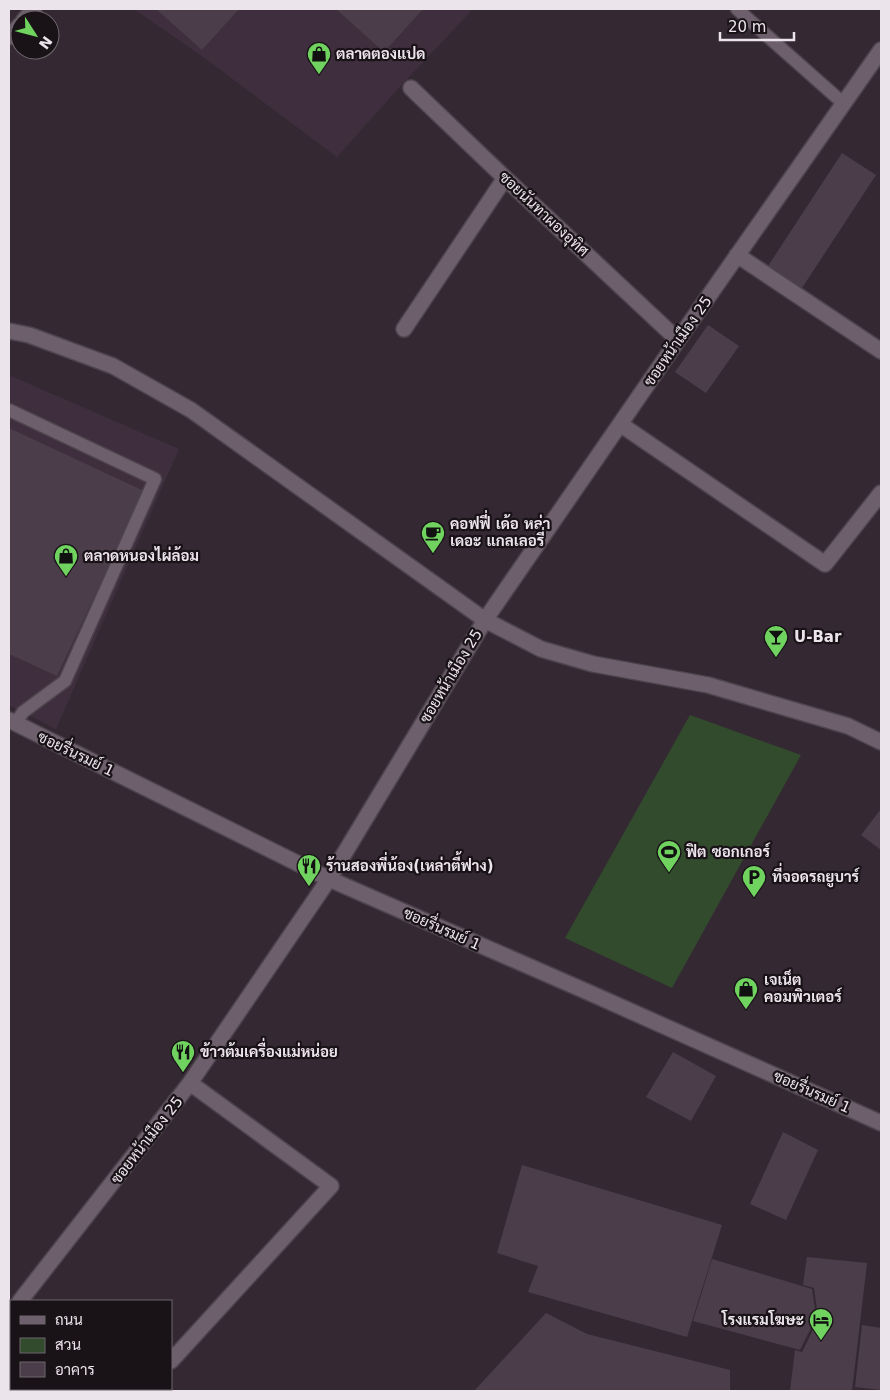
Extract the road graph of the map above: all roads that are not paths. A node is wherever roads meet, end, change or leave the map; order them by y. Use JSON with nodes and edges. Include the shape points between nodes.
{"nodes":[{"id":1,"x":737,"y":9,"type":"edge"},
{"id":2,"x":881,"y":50,"type":"edge"},
{"id":3,"x":411,"y":88,"type":"dead end"},
{"id":4,"x":843,"y":102,"type":"junction"},
{"id":5,"x":505,"y":178,"type":"junction"},
{"id":6,"x":737,"y":255,"type":"junction"},
{"id":7,"x":404,"y":329,"type":"dead end"},
{"id":8,"x":9,"y":331,"type":"edge"},
{"id":9,"x":678,"y":340,"type":"junction"},
{"id":10,"x":881,"y":351,"type":"edge"},
{"id":11,"x":9,"y":410,"type":"edge"},
{"id":12,"x":620,"y":424,"type":"junction"},
{"id":13,"x":881,"y":493,"type":"edge"},
{"id":14,"x":485,"y":620,"type":"junction"},
{"id":15,"x":12,"y":722,"type":"edge"},
{"id":16,"x":881,"y":742,"type":"edge"},
{"id":17,"x":329,"y":880,"type":"junction"},
{"id":18,"x":190,"y":1083,"type":"junction"},
{"id":19,"x":881,"y":1123,"type":"edge"},
{"id":20,"x":21,"y":1300,"type":"edge"},
{"id":21,"x":172,"y":1360,"type":"edge"}],
"edges":[{"from":1,"to":4,"type":"lane"},
{"from":2,"to":4,"type":"street","name":"ซอยหน้าเมือง 25"},
{"from":3,"to":5,"type":"street","name":"ซอยนันทาผองอุทิศ"},
{"from":4,"to":6,"type":"street","name":"ซอยหน้าเมือง 25"},
{"from":5,"to":7,"type":"street"},
{"from":5,"to":9,"type":"street","name":"ซอยนันทาผองอุทิศ"},
{"from":6,"to":9,"type":"street","name":"ซอยหน้าเมือง 25"},
{"from":6,"to":10,"type":"street"},
{"from":8,"to":14,"type":"street","via":[[29,335],[113,366],[191,410]]},
{"from":9,"to":12,"type":"street","name":"ซอยหน้าเมือง 25"},
{"from":11,"to":15,"type":"lane","via":[[155,479],[66,681]]},
{"from":12,"to":13,"type":"street","via":[[825,564]]},
{"from":12,"to":14,"type":"street","name":"ซอยหน้าเมือง 25"},
{"from":14,"to":16,"type":"street","via":[[541,649],[593,664],[708,685],[848,726]]},
{"from":14,"to":17,"type":"street","name":"ซอยหน้าเมือง 25"},
{"from":15,"to":17,"type":"street","name":"ซอยรื่นรมย์ 1"},
{"from":17,"to":18,"type":"street","name":"ซอยหน้าเมือง 25"},
{"from":17,"to":19,"type":"street","name":"ซอยรื่นรมย์ 1"},
{"from":18,"to":20,"type":"street","name":"ซอยหน้าเมือง 25"},
{"from":18,"to":21,"type":"street","via":[[331,1186]]}]}
